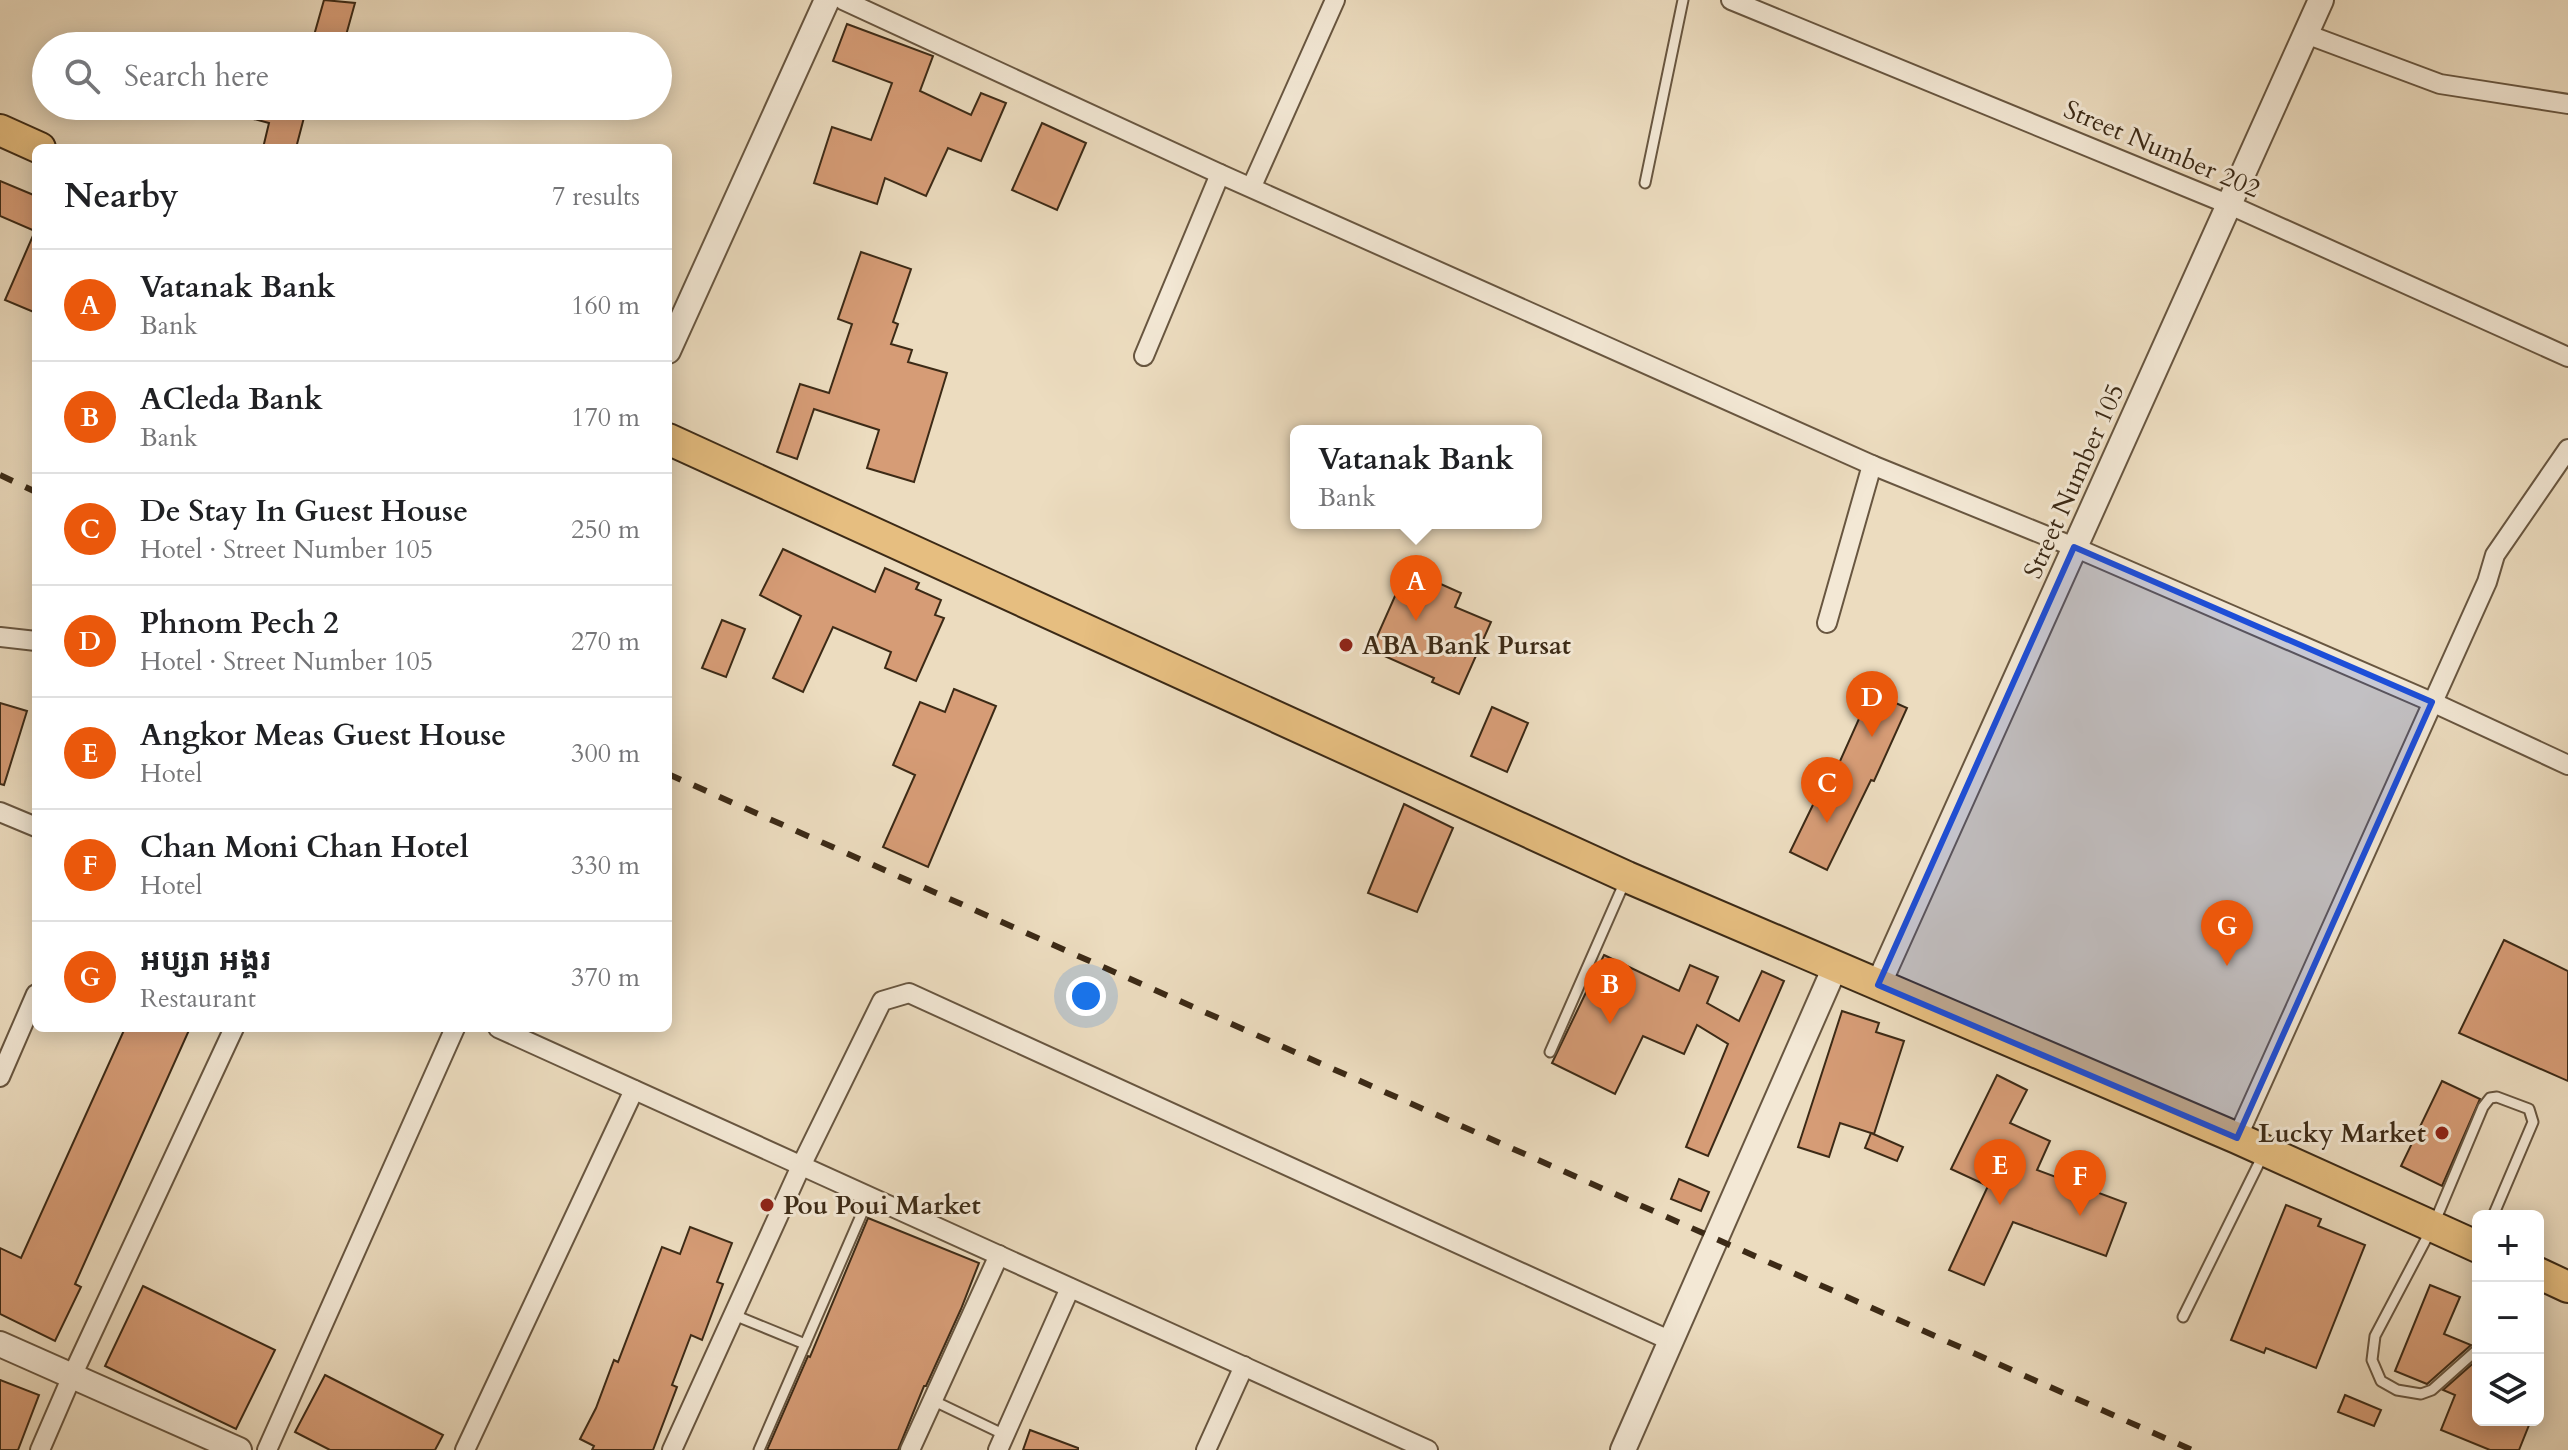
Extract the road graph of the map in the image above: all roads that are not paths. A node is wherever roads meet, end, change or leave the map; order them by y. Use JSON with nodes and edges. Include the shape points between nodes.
{"nodes":[{"id":1,"x":827,"y":0,"type":"edge"},
{"id":2,"x":843,"y":0,"type":"edge"},
{"id":3,"x":1335,"y":0,"type":"edge"},
{"id":4,"x":1683,"y":0,"type":"edge"},
{"id":5,"x":1731,"y":0,"type":"edge"},
{"id":6,"x":2321,"y":0,"type":"edge"},
{"id":7,"x":2306,"y":34,"type":"junction"},
{"id":8,"x":2568,"y":104,"type":"edge"},
{"id":9,"x":0,"y":130,"type":"edge"},
{"id":10,"x":32,"y":144,"type":"edge"},
{"id":11,"x":1220,"y":174,"type":"junction"},
{"id":12,"x":1645,"y":183,"type":"dead end"},
{"id":13,"x":1252,"y":186,"type":"junction"},
{"id":14,"x":2230,"y":205,"type":"junction"},
{"id":15,"x":672,"y":342,"type":"edge"},
{"id":16,"x":1144,"y":356,"type":"dead end"},
{"id":17,"x":2568,"y":357,"type":"edge"},
{"id":18,"x":672,"y":441,"type":"edge"},
{"id":19,"x":2568,"y":449,"type":"edge"},
{"id":20,"x":1872,"y":465,"type":"junction"},
{"id":21,"x":2074,"y":547,"type":"junction"},
{"id":22,"x":1827,"y":623,"type":"dead end"},
{"id":23,"x":0,"y":637,"type":"edge"},
{"id":24,"x":32,"y":641,"type":"edge"},
{"id":25,"x":2432,"y":702,"type":"junction"},
{"id":26,"x":2568,"y":765,"type":"edge"},
{"id":27,"x":0,"y":812,"type":"edge"},
{"id":28,"x":32,"y":825,"type":"edge"},
{"id":29,"x":1627,"y":877,"type":"junction"},
{"id":30,"x":1835,"y":967,"type":"junction"},
{"id":31,"x":1878,"y":985,"type":"junction"},
{"id":32,"x":32,"y":1003,"type":"edge"},
{"id":33,"x":232,"y":1032,"type":"edge"},
{"id":34,"x":453,"y":1032,"type":"edge"},
{"id":35,"x":507,"y":1032,"type":"edge"},
{"id":36,"x":1550,"y":1052,"type":"dead end"},
{"id":37,"x":0,"y":1077,"type":"edge"},
{"id":38,"x":634,"y":1090,"type":"junction"},
{"id":39,"x":2237,"y":1138,"type":"junction"},
{"id":40,"x":2266,"y":1151,"type":"junction"},
{"id":41,"x":801,"y":1166,"type":"junction"},
{"id":42,"x":869,"y":1197,"type":"junction"},
{"id":43,"x":2496,"y":1210,"type":"edge"},
{"id":44,"x":2433,"y":1226,"type":"junction"},
{"id":45,"x":2472,"y":1244,"type":"edge"},
{"id":46,"x":999,"y":1255,"type":"junction"},
{"id":47,"x":1070,"y":1288,"type":"junction"},
{"id":48,"x":734,"y":1315,"type":"junction"},
{"id":49,"x":2183,"y":1317,"type":"dead end"},
{"id":50,"x":1671,"y":1341,"type":"junction"},
{"id":51,"x":0,"y":1344,"type":"edge"},
{"id":52,"x":805,"y":1344,"type":"junction"},
{"id":53,"x":2472,"y":1354,"type":"edge"},
{"id":54,"x":1244,"y":1366,"type":"junction"},
{"id":55,"x":72,"y":1376,"type":"junction"},
{"id":56,"x":932,"y":1400,"type":"junction"},
{"id":57,"x":1002,"y":1443,"type":"edge"},
{"id":58,"x":1416,"y":1448,"type":"edge"},
{"id":59,"x":40,"y":1450,"type":"edge"},
{"id":60,"x":239,"y":1450,"type":"edge"},
{"id":61,"x":267,"y":1450,"type":"edge"},
{"id":62,"x":465,"y":1450,"type":"edge"},
{"id":63,"x":672,"y":1450,"type":"edge"},
{"id":64,"x":759,"y":1450,"type":"edge"},
{"id":65,"x":910,"y":1450,"type":"edge"},
{"id":66,"x":1206,"y":1450,"type":"edge"},
{"id":67,"x":1623,"y":1450,"type":"edge"}],
"edges":[{"from":1,"to":15,"type":"street"},
{"from":2,"to":11,"type":"street"},
{"from":3,"to":13,"type":"street"},
{"from":4,"to":12,"type":"lane"},
{"from":5,"to":14,"type":"street","name":"Street Number 202"},
{"from":6,"to":7,"type":"street","name":"Street Number 105"},
{"from":7,"to":8,"type":"street","via":[[2440,84]]},
{"from":7,"to":14,"type":"street","name":"Street Number 105"},
{"from":9,"to":10,"type":"main road"},
{"from":11,"to":13,"type":"street"},
{"from":11,"to":16,"type":"street"},
{"from":13,"to":20,"type":"street"},
{"from":14,"to":17,"type":"street","name":"Street Number 202"},
{"from":14,"to":21,"type":"street","name":"Street Number 105"},
{"from":18,"to":29,"type":"main road"},
{"from":19,"to":25,"type":"street","via":[[2495,555]]},
{"from":20,"to":21,"type":"street"},
{"from":20,"to":22,"type":"street"},
{"from":21,"to":25,"type":"street"},
{"from":21,"to":31,"type":"street","name":"Street Number 105"},
{"from":23,"to":24,"type":"street"},
{"from":25,"to":26,"type":"street"},
{"from":25,"to":39,"type":"street"},
{"from":27,"to":28,"type":"street"},
{"from":29,"to":30,"type":"main road"},
{"from":29,"to":36,"type":"lane"},
{"from":30,"to":31,"type":"main road"},
{"from":30,"to":50,"type":"street"},
{"from":31,"to":39,"type":"main road"},
{"from":32,"to":37,"type":"street"},
{"from":33,"to":55,"type":"street"},
{"from":34,"to":61,"type":"street"},
{"from":35,"to":38,"type":"street"},
{"from":38,"to":41,"type":"street"},
{"from":38,"to":62,"type":"street"},
{"from":39,"to":40,"type":"main road"},
{"from":40,"to":44,"type":"main road"},
{"from":40,"to":49,"type":"lane"},
{"from":41,"to":42,"type":"street"},
{"from":41,"to":48,"type":"street"},
{"from":41,"to":50,"type":"street","via":[[882,1001],[909,993]]},
{"from":42,"to":46,"type":"street"},
{"from":42,"to":52,"type":"lane"},
{"from":43,"to":44,"type":"lane","via":[[2533,1122],[2529,1109],[2497,1097],[2483,1107]]},
{"from":44,"to":45,"type":"main road"},
{"from":44,"to":53,"type":"lane","via":[[2375,1336],[2372,1360],[2381,1381],[2421,1394]]},
{"from":46,"to":47,"type":"street"},
{"from":46,"to":56,"type":"street"},
{"from":47,"to":54,"type":"street"},
{"from":47,"to":57,"type":"street"},
{"from":48,"to":52,"type":"lane"},
{"from":48,"to":63,"type":"street"},
{"from":50,"to":67,"type":"street"},
{"from":51,"to":55,"type":"street"},
{"from":52,"to":64,"type":"lane"},
{"from":54,"to":58,"type":"street"},
{"from":54,"to":66,"type":"street"},
{"from":55,"to":59,"type":"street"},
{"from":55,"to":60,"type":"street"},
{"from":56,"to":57,"type":"lane"},
{"from":56,"to":65,"type":"street"}]}
